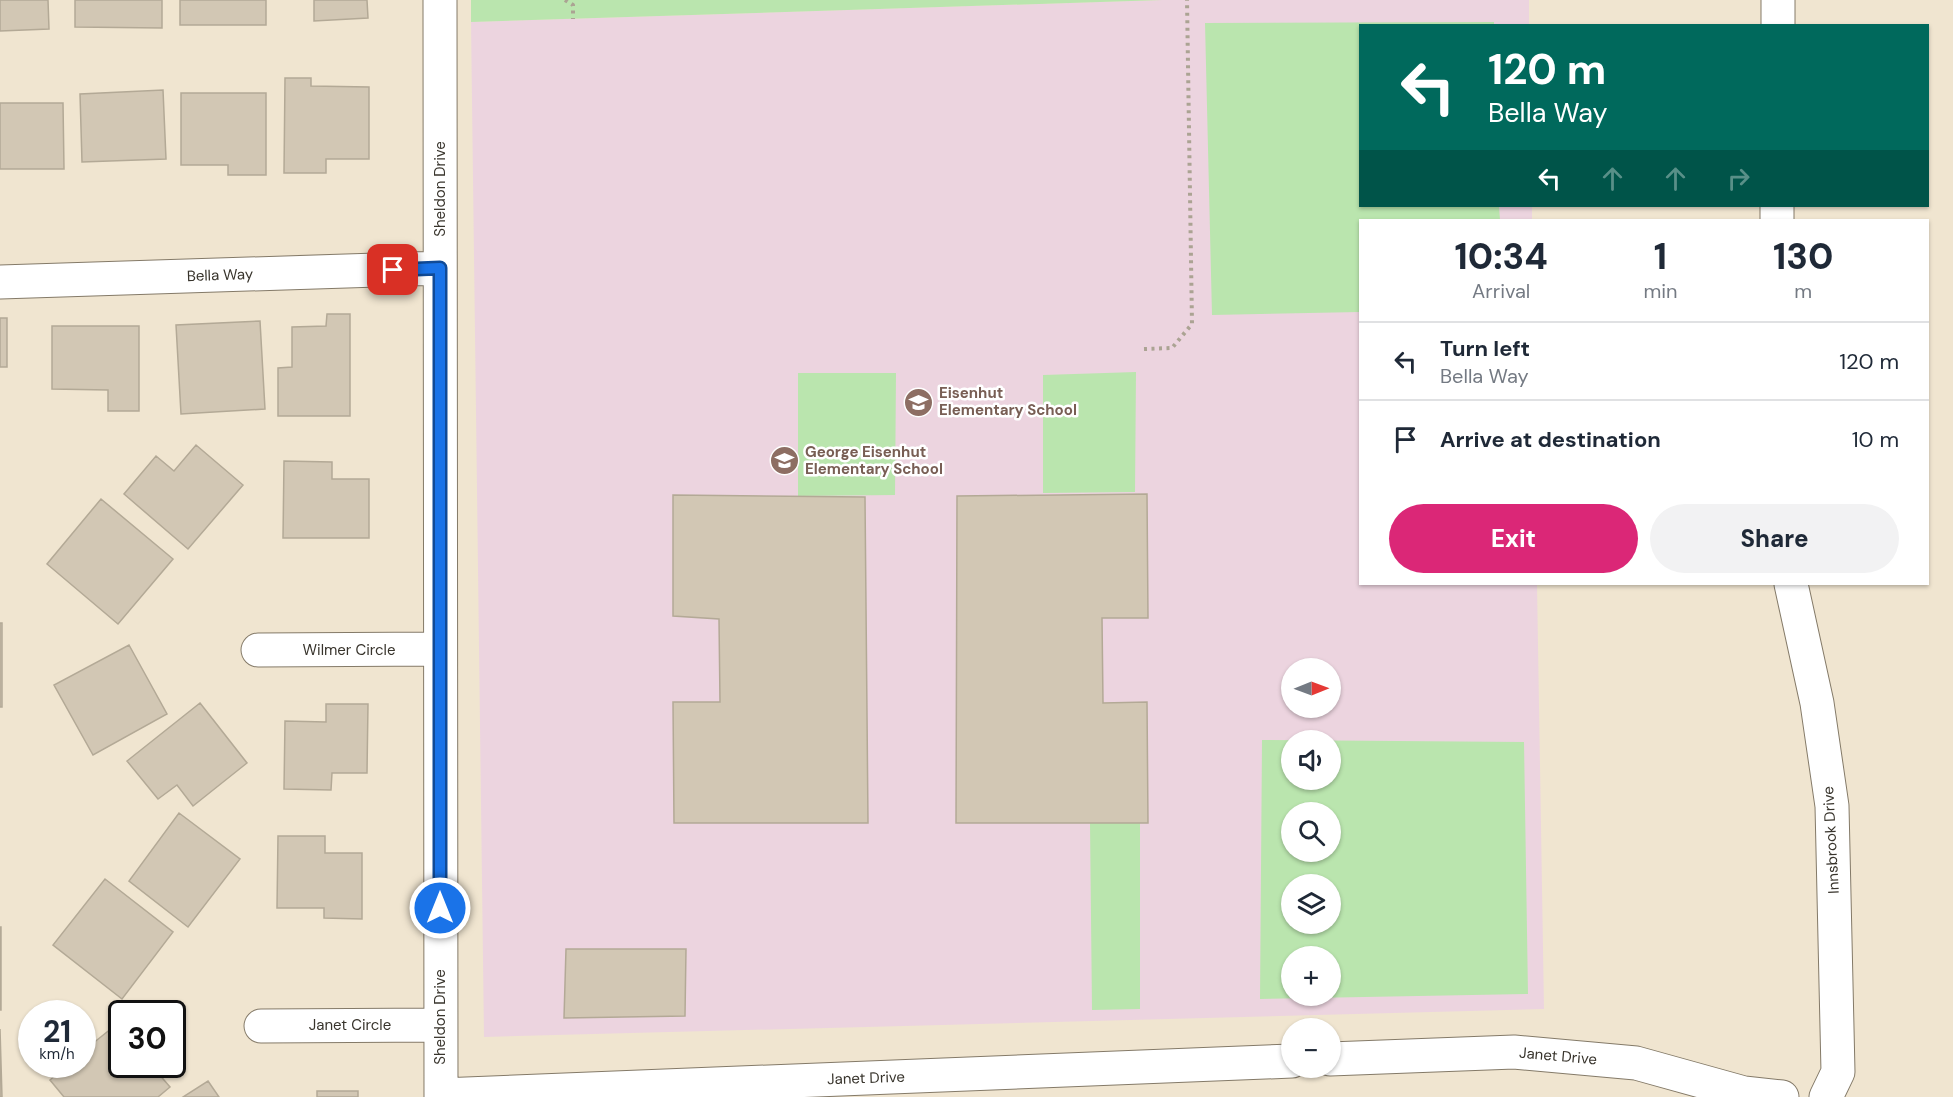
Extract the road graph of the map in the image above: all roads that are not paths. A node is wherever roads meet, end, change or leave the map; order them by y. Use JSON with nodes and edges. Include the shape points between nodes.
{"nodes":[{"id":1,"x":440,"y":0,"type":"edge"},
{"id":2,"x":1778,"y":0,"type":"edge"},
{"id":3,"x":1778,"y":24,"type":"edge"},
{"id":4,"x":440,"y":268,"type":"junction"},
{"id":5,"x":0,"y":282,"type":"edge"},
{"id":6,"x":1791,"y":585,"type":"edge"},
{"id":7,"x":258,"y":650,"type":"dead end"},
{"id":8,"x":440,"y":650,"type":"junction"},
{"id":9,"x":440,"y":1024,"type":"junction"},
{"id":10,"x":261,"y":1026,"type":"dead end"},
{"id":11,"x":1341,"y":1059,"type":"edge"},
{"id":12,"x":1281,"y":1061,"type":"edge"},
{"id":13,"x":441,"y":1096,"type":"edge"},
{"id":14,"x":1782,"y":1097,"type":"edge"},
{"id":15,"x":1826,"y":1097,"type":"edge"}],
"edges":[{"from":1,"to":4,"type":"street","name":"Sheldon Drive"},
{"from":2,"to":3,"type":"street"},
{"from":4,"to":5,"type":"street","name":"Bella Way"},
{"from":4,"to":8,"type":"street","name":"Sheldon Drive"},
{"from":6,"to":15,"type":"street","name":"Innsbrook Drive","via":[[1817,703],[1832,806],[1838,1072]]},
{"from":7,"to":8,"type":"street","name":"Wilmer Circle"},
{"from":8,"to":9,"type":"street","name":"Sheldon Drive"},
{"from":9,"to":10,"type":"street","name":"Janet Circle"},
{"from":9,"to":13,"type":"street","name":"Sheldon Drive"},
{"from":11,"to":14,"type":"street","name":"Janet Drive","via":[[1525,1053],[1636,1063],[1744,1093]]},
{"from":12,"to":13,"type":"street","name":"Janet Drive"}]}
